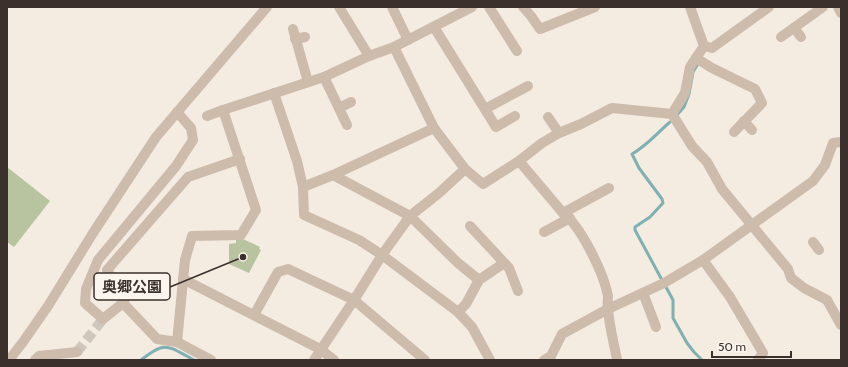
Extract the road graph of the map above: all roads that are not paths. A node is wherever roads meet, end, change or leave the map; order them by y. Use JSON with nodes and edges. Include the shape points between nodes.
{"nodes":[{"id":1,"x":267,"y":7,"type":"edge"},
{"id":2,"x":339,"y":7,"type":"edge"},
{"id":3,"x":392,"y":7,"type":"edge"},
{"id":4,"x":472,"y":7,"type":"edge"},
{"id":5,"x":489,"y":7,"type":"edge"},
{"id":6,"x":523,"y":7,"type":"edge"},
{"id":7,"x":595,"y":7,"type":"edge"},
{"id":8,"x":690,"y":7,"type":"edge"},
{"id":9,"x":769,"y":7,"type":"edge"},
{"id":10,"x":823,"y":7,"type":"edge"},
{"id":11,"x":838,"y":7,"type":"edge"},
{"id":12,"x":457,"y":10,"type":"edge"},
{"id":13,"x":841,"y":13,"type":"edge"},
{"id":14,"x":434,"y":27,"type":"junction"},
{"id":15,"x":794,"y":28,"type":"junction"},
{"id":16,"x":298,"y":35,"type":"dead end"},
{"id":17,"x":780,"y":37,"type":"dead end"},
{"id":18,"x":801,"y":37,"type":"dead end"},
{"id":19,"x":408,"y":40,"type":"junction"},
{"id":20,"x":704,"y":46,"type":"junction"},
{"id":21,"x":394,"y":47,"type":"junction"},
{"id":22,"x":517,"y":51,"type":"dead end"},
{"id":23,"x":369,"y":56,"type":"junction"},
{"id":24,"x":696,"y":58,"type":"junction"},
{"id":25,"x":324,"y":77,"type":"junction"},
{"id":26,"x":308,"y":82,"type":"junction"},
{"id":27,"x":528,"y":86,"type":"dead end"},
{"id":28,"x":274,"y":93,"type":"junction"},
{"id":29,"x":351,"y":102,"type":"dead end"},
{"id":30,"x":339,"y":108,"type":"junction"},
{"id":31,"x":485,"y":109,"type":"junction"},
{"id":32,"x":224,"y":110,"type":"junction"},
{"id":33,"x":177,"y":112,"type":"junction"},
{"id":34,"x":672,"y":114,"type":"junction"},
{"id":35,"x":207,"y":116,"type":"dead end"},
{"id":36,"x":515,"y":116,"type":"dead end"},
{"id":37,"x":548,"y":117,"type":"dead end"},
{"id":38,"x":744,"y":121,"type":"junction"},
{"id":39,"x":347,"y":125,"type":"dead end"},
{"id":40,"x":434,"y":128,"type":"junction"},
{"id":41,"x":752,"y":130,"type":"dead end"},
{"id":42,"x":734,"y":132,"type":"dead end"},
{"id":43,"x":559,"y":133,"type":"junction"},
{"id":44,"x":841,"y":142,"type":"edge"},
{"id":45,"x":240,"y":159,"type":"junction"},
{"id":46,"x":519,"y":161,"type":"junction"},
{"id":47,"x":465,"y":169,"type":"junction"},
{"id":48,"x":333,"y":175,"type":"junction"},
{"id":49,"x":303,"y":187,"type":"junction"},
{"id":50,"x":609,"y":188,"type":"dead end"},
{"id":51,"x":410,"y":216,"type":"junction"},
{"id":52,"x":567,"y":216,"type":"junction"},
{"id":53,"x":470,"y":226,"type":"dead end"},
{"id":54,"x":752,"y":226,"type":"junction"},
{"id":55,"x":544,"y":232,"type":"dead end"},
{"id":56,"x":382,"y":255,"type":"junction"},
{"id":57,"x":703,"y":260,"type":"junction"},
{"id":58,"x":504,"y":263,"type":"junction"},
{"id":59,"x":183,"y":279,"type":"junction"},
{"id":60,"x":479,"y":280,"type":"junction"},
{"id":61,"x":518,"y":292,"type":"dead end"},
{"id":62,"x":643,"y":293,"type":"junction"},
{"id":63,"x":354,"y":300,"type":"junction"},
{"id":64,"x":123,"y":303,"type":"junction"},
{"id":65,"x":608,"y":309,"type":"junction"},
{"id":66,"x":458,"y":312,"type":"junction"},
{"id":67,"x":254,"y":315,"type":"junction"},
{"id":68,"x":841,"y":325,"type":"edge"},
{"id":69,"x":656,"y":327,"type":"dead end"},
{"id":70,"x":178,"y":342,"type":"junction"},
{"id":71,"x":320,"y":349,"type":"junction"},
{"id":72,"x":77,"y":352,"type":"dead end"},
{"id":73,"x":763,"y":358,"type":"edge"},
{"id":74,"x":9,"y":360,"type":"edge"},
{"id":75,"x":35,"y":360,"type":"edge"},
{"id":76,"x":211,"y":360,"type":"edge"},
{"id":77,"x":314,"y":360,"type":"edge"},
{"id":78,"x":334,"y":360,"type":"edge"},
{"id":79,"x":425,"y":360,"type":"edge"},
{"id":80,"x":490,"y":360,"type":"edge"},
{"id":81,"x":544,"y":360,"type":"edge"},
{"id":82,"x":617,"y":360,"type":"edge"}],
"edges":[{"from":1,"to":33,"type":"street"},
{"from":2,"to":23,"type":"street"},
{"from":3,"to":19,"type":"street"},
{"from":4,"to":12,"type":"street"},
{"from":5,"to":22,"type":"street"},
{"from":6,"to":7,"type":"street","via":[[540,29]]},
{"from":8,"to":20,"type":"street"},
{"from":9,"to":20,"type":"street","via":[[712,48]]},
{"from":10,"to":15,"type":"street"},
{"from":11,"to":13,"type":"street"},
{"from":12,"to":14,"type":"street"},
{"from":14,"to":19,"type":"street"},
{"from":14,"to":31,"type":"street"},
{"from":15,"to":17,"type":"street"},
{"from":15,"to":18,"type":"street"},
{"from":16,"to":26,"type":"street"},
{"from":19,"to":21,"type":"street"},
{"from":20,"to":24,"type":"street"},
{"from":21,"to":23,"type":"street"},
{"from":21,"to":40,"type":"street"},
{"from":23,"to":25,"type":"street"},
{"from":24,"to":34,"type":"street","via":[[690,67],[685,93]]},
{"from":24,"to":38,"type":"street","via":[[755,89],[762,103]]},
{"from":25,"to":26,"type":"street"},
{"from":25,"to":30,"type":"street"},
{"from":26,"to":28,"type":"street"},
{"from":27,"to":31,"type":"street"},
{"from":28,"to":32,"type":"street"},
{"from":28,"to":49,"type":"street"},
{"from":29,"to":30,"type":"street"},
{"from":30,"to":39,"type":"street"},
{"from":31,"to":36,"type":"street","via":[[496,127]]},
{"from":32,"to":35,"type":"street"},
{"from":32,"to":45,"type":"street"},
{"from":33,"to":64,"type":"street","via":[[191,128],[193,140],[176,166],[98,260],[86,289],[85,304],[103,319]]},
{"from":33,"to":74,"type":"street","via":[[156,137],[48,306]]},
{"from":34,"to":43,"type":"street","via":[[612,108]]},
{"from":34,"to":54,"type":"street","via":[[692,146],[707,162],[722,189]]},
{"from":37,"to":43,"type":"street"},
{"from":38,"to":41,"type":"street"},
{"from":38,"to":42,"type":"street"},
{"from":40,"to":47,"type":"street"},
{"from":40,"to":48,"type":"street"},
{"from":43,"to":46,"type":"street"},
{"from":44,"to":54,"type":"street","via":[[833,143],[825,165],[813,181]]},
{"from":45,"to":59,"type":"street","via":[[256,210],[242,235],[192,236]]},
{"from":45,"to":64,"type":"street","via":[[188,177],[107,270],[125,299]]},
{"from":46,"to":47,"type":"street","via":[[483,184]]},
{"from":46,"to":52,"type":"street"},
{"from":47,"to":51,"type":"street"},
{"from":48,"to":49,"type":"street"},
{"from":48,"to":51,"type":"street"},
{"from":49,"to":56,"type":"street","via":[[304,215],[359,240]]},
{"from":50,"to":52,"type":"street"},
{"from":51,"to":56,"type":"street"},
{"from":51,"to":60,"type":"street"},
{"from":52,"to":55,"type":"street"},
{"from":52,"to":65,"type":"street","via":[[589,248],[602,277],[608,297]]},
{"from":53,"to":58,"type":"street"},
{"from":54,"to":57,"type":"street"},
{"from":54,"to":68,"type":"street","via":[[788,269],[791,278],[827,300]]},
{"from":56,"to":63,"type":"street"},
{"from":56,"to":66,"type":"street"},
{"from":57,"to":62,"type":"street"},
{"from":57,"to":73,"type":"street","via":[[730,296]]},
{"from":58,"to":60,"type":"street"},
{"from":58,"to":61,"type":"street","via":[[509,268]]},
{"from":59,"to":67,"type":"street"},
{"from":59,"to":70,"type":"street"},
{"from":60,"to":66,"type":"street","via":[[466,304]]},
{"from":62,"to":65,"type":"street"},
{"from":62,"to":69,"type":"street"},
{"from":63,"to":67,"type":"street","via":[[288,269],[278,272]]},
{"from":63,"to":71,"type":"street"},
{"from":63,"to":79,"type":"street"},
{"from":64,"to":70,"type":"street","via":[[156,339]]},
{"from":65,"to":81,"type":"street","via":[[562,334],[551,356]]},
{"from":65,"to":82,"type":"street"},
{"from":66,"to":80,"type":"street","via":[[472,327]]},
{"from":67,"to":71,"type":"street"},
{"from":70,"to":76,"type":"street"},
{"from":71,"to":77,"type":"street"},
{"from":71,"to":78,"type":"street"},
{"from":72,"to":75,"type":"street","via":[[39,356]]}]}
